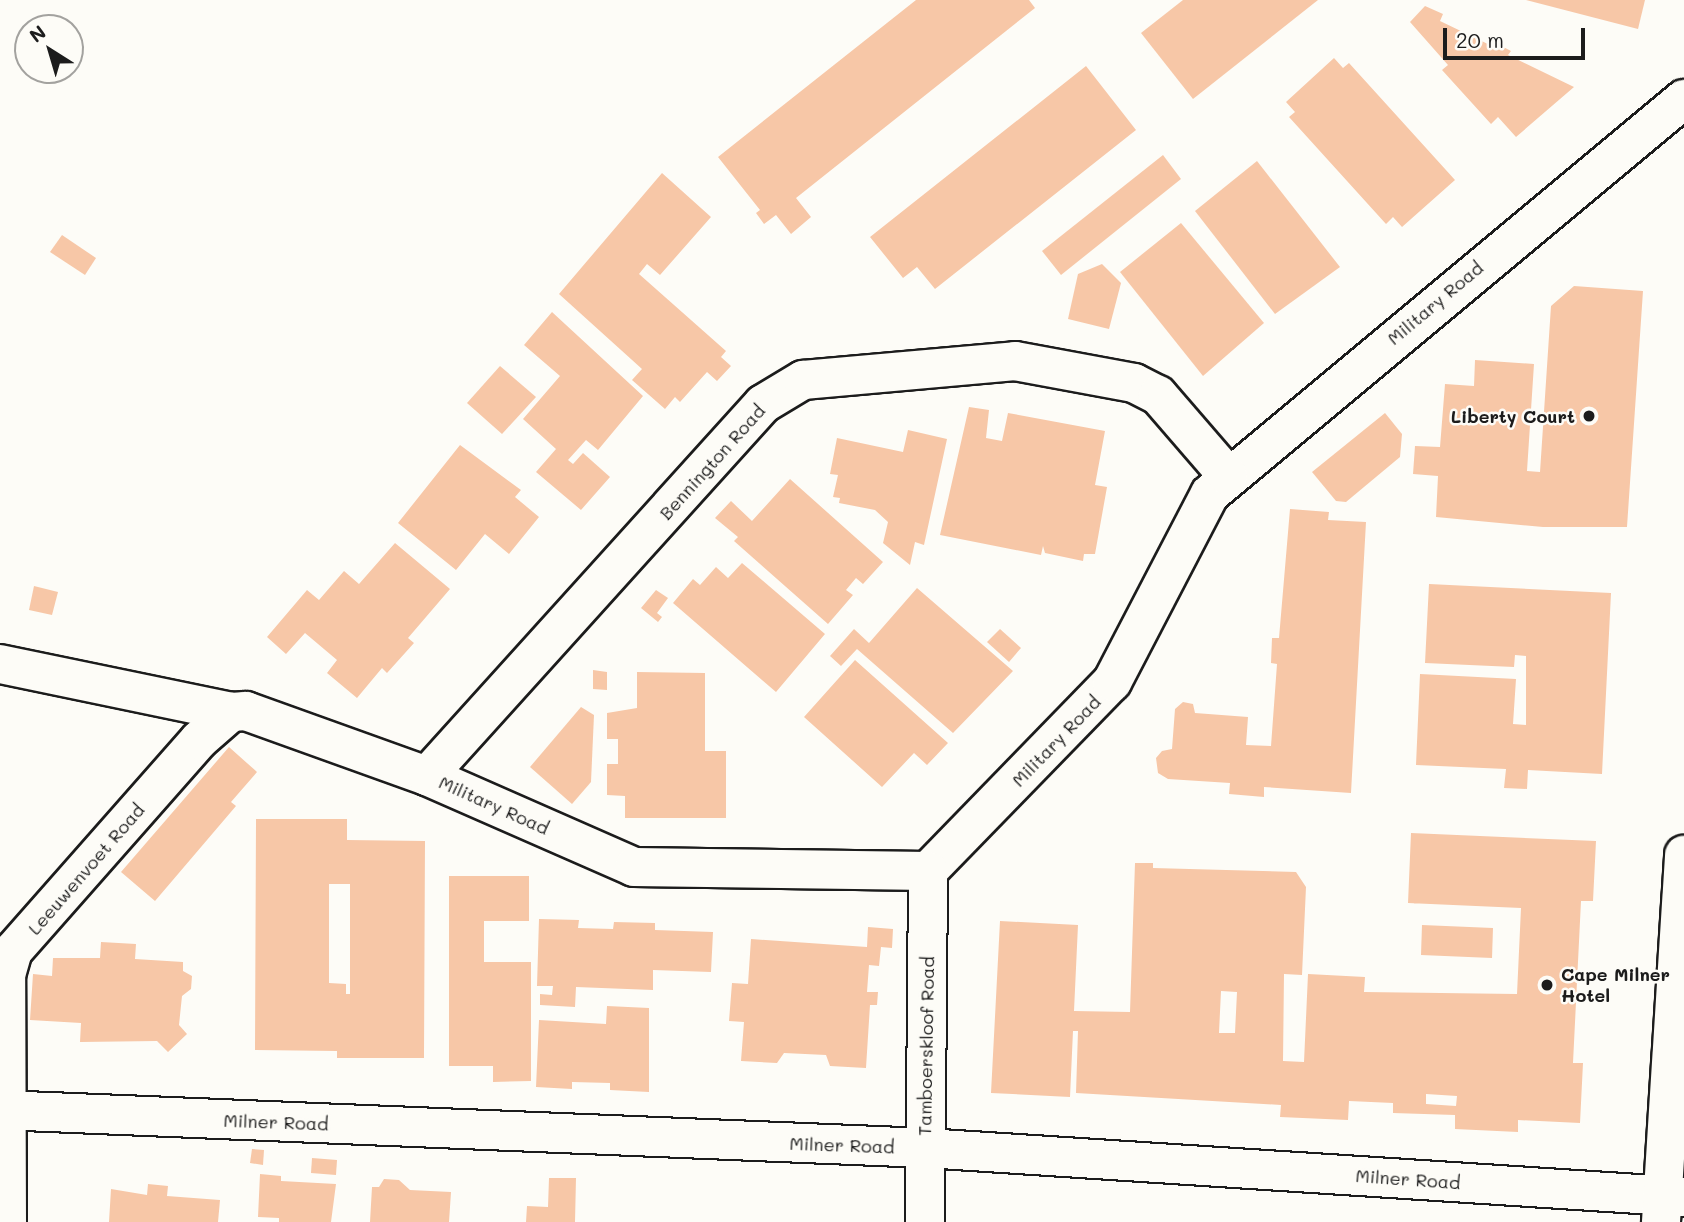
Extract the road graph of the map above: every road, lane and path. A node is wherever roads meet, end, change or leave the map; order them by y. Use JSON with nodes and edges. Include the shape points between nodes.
{"nodes":[{"id":1,"x":1684,"y":99,"type":"edge"},
{"id":2,"x":1228,"y":476,"type":"junction"},
{"id":3,"x":0,"y":664,"type":"edge"},
{"id":4,"x":231,"y":712,"type":"junction"},
{"id":5,"x":427,"y":776,"type":"junction"},
{"id":6,"x":1684,"y":855,"type":"edge"},
{"id":7,"x":928,"y":871,"type":"junction"},
{"id":8,"x":2,"y":1110,"type":"edge"},
{"id":9,"x":925,"y":1148,"type":"junction"},
{"id":10,"x":1669,"y":1205,"type":"edge"},
{"id":11,"x":7,"y":1222,"type":"edge"},
{"id":12,"x":925,"y":1222,"type":"edge"}],
"edges":[{"from":1,"to":2,"type":"street","name":"Military Road"},
{"from":2,"to":5,"type":"street","name":"Bennington Road","via":[[1158,395],[1134,383],[1015,361],[803,380],[763,404]]},
{"from":2,"to":7,"type":"street","name":"Military Road","via":[[1210,494],[1112,682]]},
{"from":3,"to":4,"type":"street","name":"Military Road"},
{"from":4,"to":5,"type":"street","name":"Military Road","via":[[246,711]]},
{"from":4,"to":8,"type":"street","name":"Leeuwenvoet Road","via":[[199,740],[13,951],[6,975]]},
{"from":5,"to":7,"type":"street","name":"Military Road","via":[[635,867]]},
{"from":6,"to":10,"type":"street"},
{"from":7,"to":9,"type":"street","name":"Tamboerskloof Road"},
{"from":8,"to":9,"type":"street","name":"Milner Road"},
{"from":8,"to":11,"type":"street","name":"Leeuwenvoet Road"},
{"from":9,"to":10,"type":"street","name":"Milner Road"},
{"from":9,"to":12,"type":"street","name":"Tamboerskloof Road"}]}
